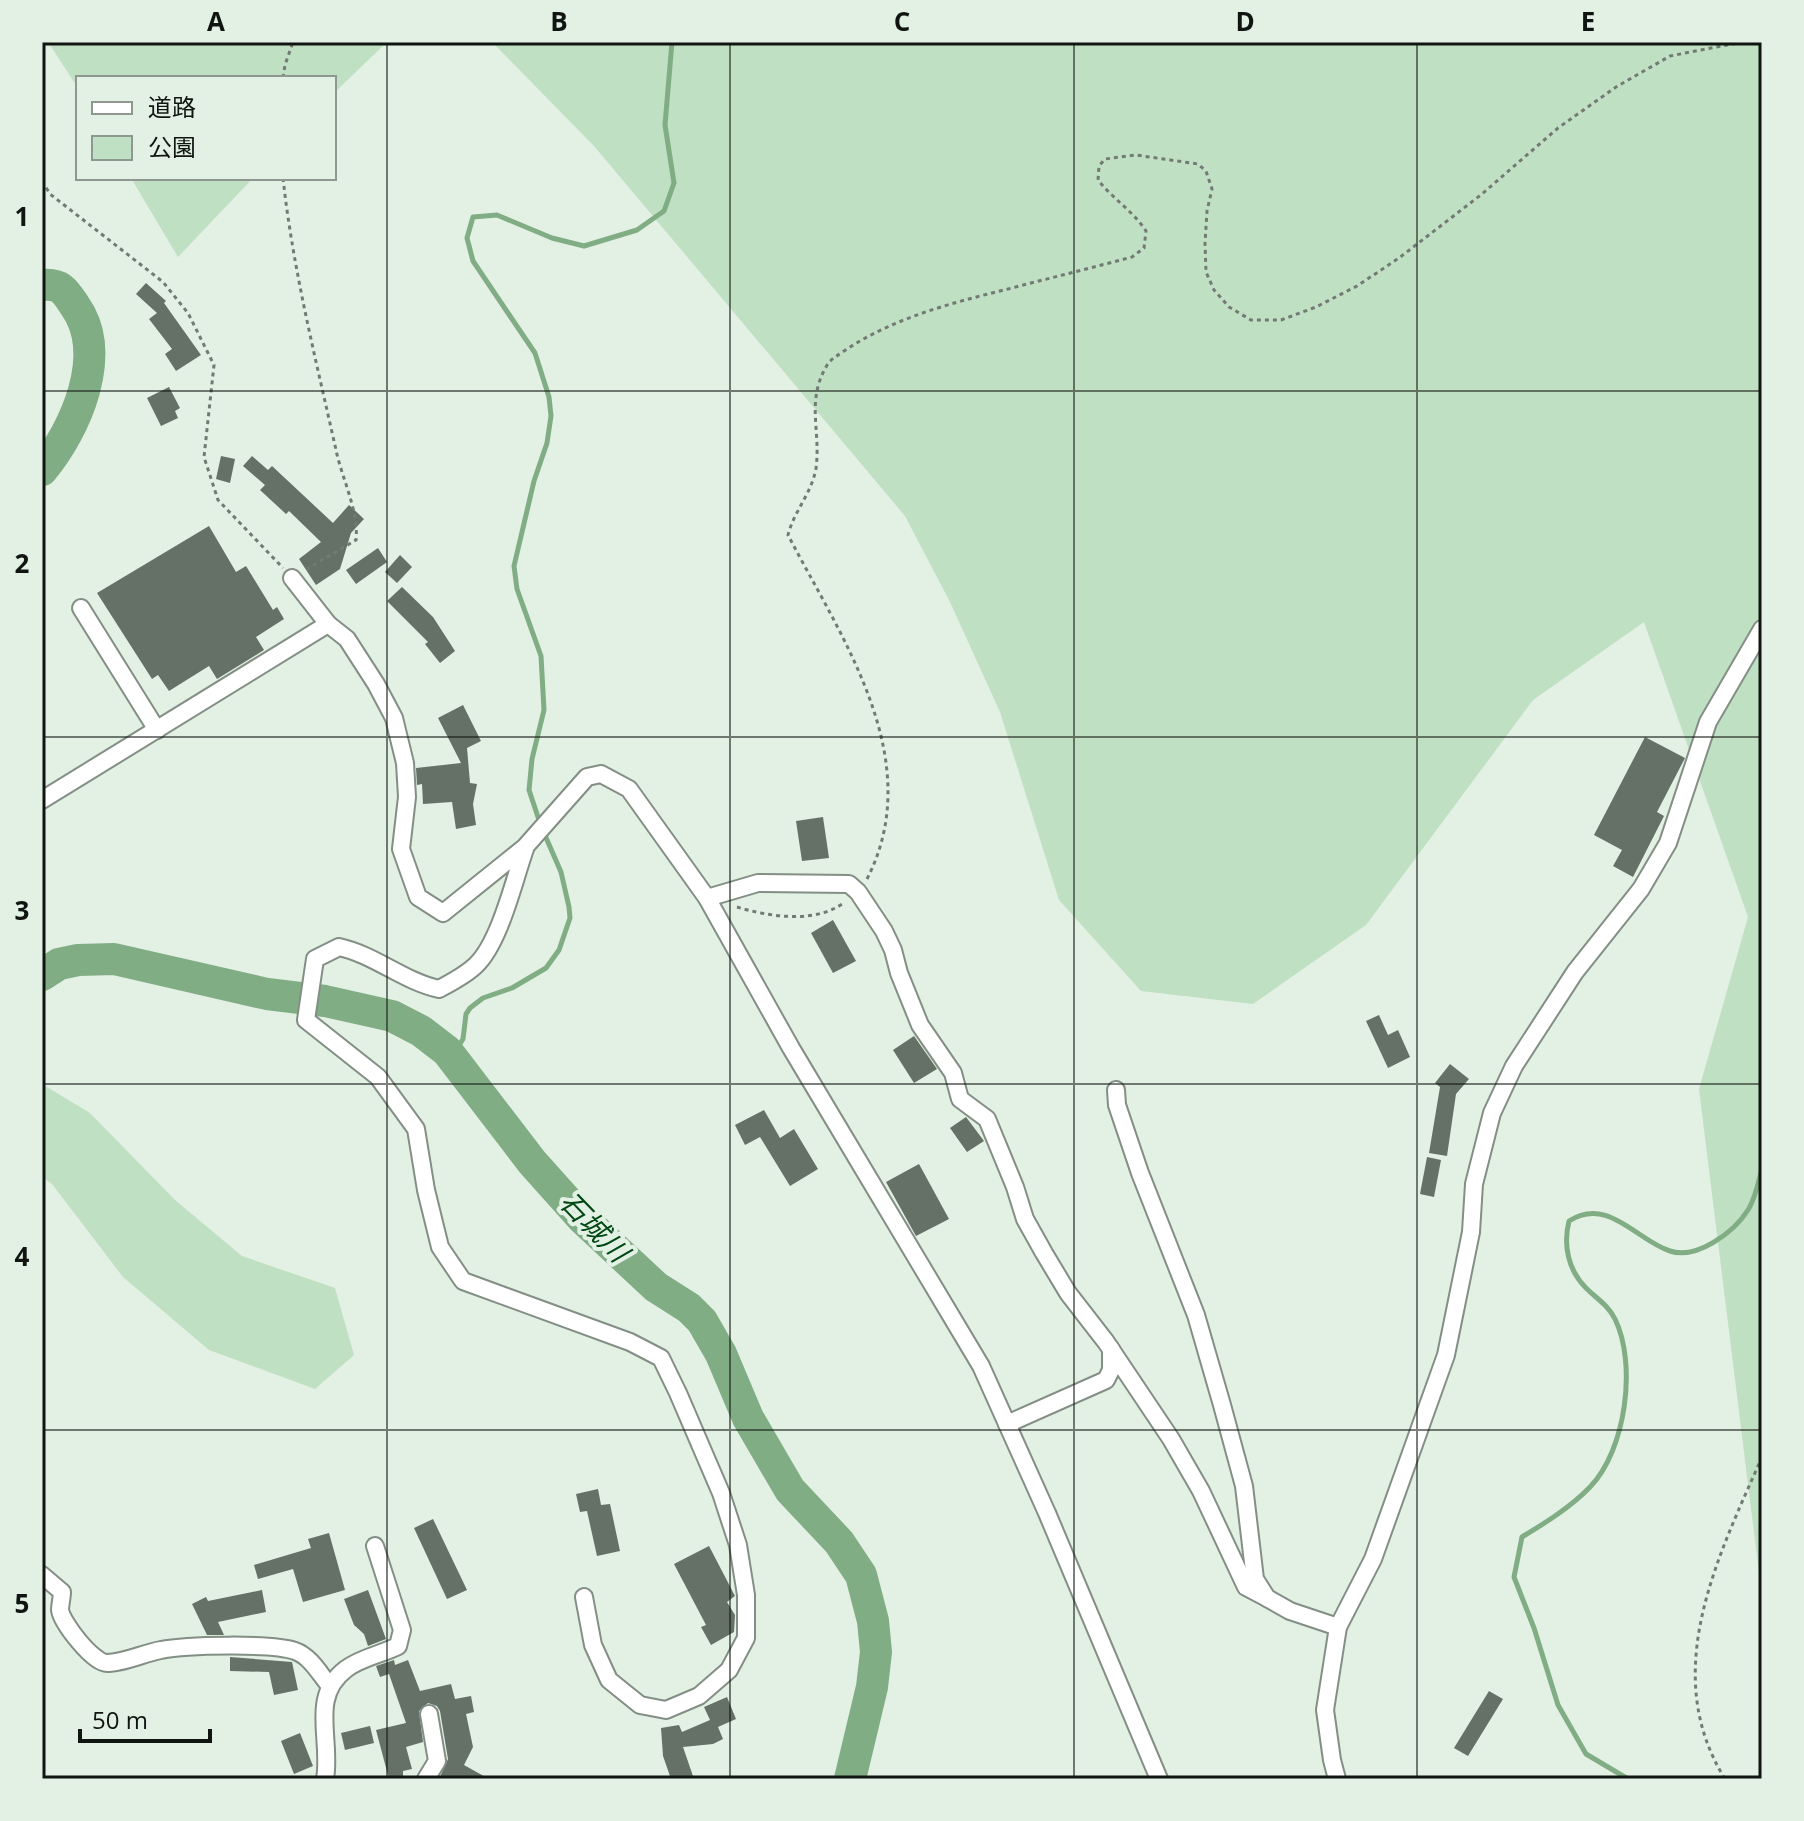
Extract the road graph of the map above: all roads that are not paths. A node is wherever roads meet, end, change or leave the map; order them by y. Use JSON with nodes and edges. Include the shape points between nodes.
{"nodes":[{"id":1,"x":292,"y":578,"type":"road end"},
{"id":2,"x":81,"y":608,"type":"dead end"},
{"id":3,"x":328,"y":624,"type":"junction"},
{"id":4,"x":1762,"y":629,"type":"edge"},
{"id":5,"x":157,"y":730,"type":"junction"},
{"id":6,"x":42,"y":800,"type":"edge"},
{"id":7,"x":525,"y":847,"type":"junction"},
{"id":8,"x":707,"y":898,"type":"junction"},
{"id":9,"x":1116,"y":1090,"type":"dead end"},
{"id":10,"x":1111,"y":1349,"type":"junction"},
{"id":11,"x":1007,"y":1424,"type":"junction"},
{"id":12,"x":375,"y":1546,"type":"dead end"},
{"id":13,"x":42,"y":1575,"type":"edge"},
{"id":14,"x":584,"y":1597,"type":"dead end"},
{"id":15,"x":1267,"y":1598,"type":"junction"},
{"id":16,"x":1338,"y":1627,"type":"junction"},
{"id":17,"x":329,"y":1685,"type":"junction"},
{"id":18,"x":429,"y":1714,"type":"dead end"},
{"id":19,"x":325,"y":1779,"type":"edge"},
{"id":20,"x":426,"y":1779,"type":"edge"},
{"id":21,"x":1159,"y":1779,"type":"edge"},
{"id":22,"x":1337,"y":1779,"type":"edge"}],
"edges":[{"from":1,"to":3,"type":"street"},
{"from":2,"to":5,"type":"street"},
{"from":3,"to":5,"type":"street"},
{"from":3,"to":7,"type":"street","via":[[347,639],[376,684],[399,735],[407,797],[401,849],[418,897],[443,913]]},
{"from":4,"to":16,"type":"street","via":[[1708,722],[1668,843],[1641,889],[1566,986],[1514,1066],[1492,1113],[1474,1184],[1471,1232],[1446,1355],[1373,1559]]},
{"from":5,"to":6,"type":"street"},
{"from":7,"to":8,"type":"street","via":[[587,777],[601,774],[629,789]]},
{"from":7,"to":14,"type":"street","via":[[499,927],[479,963],[439,989],[339,947],[315,959],[306,1020],[378,1077],[416,1129],[440,1247],[463,1281],[661,1358],[721,1493],[738,1545],[746,1638],[729,1670],[699,1696],[666,1710],[640,1705],[609,1680],[593,1645]]},
{"from":8,"to":10,"type":"street","via":[[777,882],[849,884],[858,892],[893,950],[920,1025],[953,1073],[960,1099],[987,1119],[1037,1242]]},
{"from":8,"to":11,"type":"street","via":[[981,1366]]},
{"from":9,"to":15,"type":"street","via":[[1140,1173],[1196,1315],[1244,1486],[1255,1579]]},
{"from":10,"to":11,"type":"street","via":[[1106,1380]]},
{"from":10,"to":15,"type":"street","via":[[1201,1491],[1246,1587]]},
{"from":11,"to":21,"type":"street"},
{"from":12,"to":17,"type":"street","via":[[402,1630],[398,1646],[348,1667]]},
{"from":13,"to":17,"type":"street","via":[[62,1592],[60,1612],[98,1660],[107,1663],[184,1647],[279,1647],[306,1657]]},
{"from":15,"to":16,"type":"street"},
{"from":16,"to":22,"type":"street","via":[[1325,1710]]},
{"from":17,"to":19,"type":"street","via":[[323,1711]]},
{"from":18,"to":20,"type":"street","via":[[437,1761]]}]}
